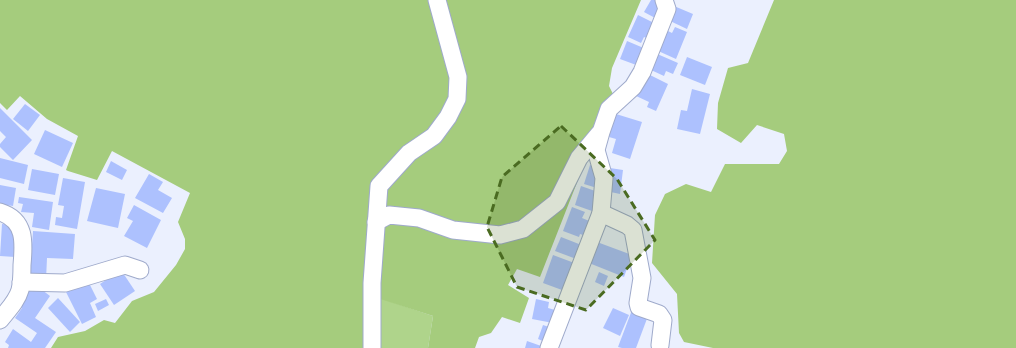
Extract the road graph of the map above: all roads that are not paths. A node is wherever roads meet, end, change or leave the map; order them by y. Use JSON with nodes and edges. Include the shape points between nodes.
{"nodes":[{"id":1,"x":438,"y":0,"type":"edge"},
{"id":2,"x":664,"y":0,"type":"edge"},
{"id":3,"x":601,"y":132,"type":"junction"},
{"id":4,"x":601,"y":213,"type":"junction"},
{"id":5,"x":3,"y":215,"type":"edge"},
{"id":6,"x":376,"y":222,"type":"junction"},
{"id":7,"x":140,"y":270,"type":"dead end"},
{"id":8,"x":21,"y":282,"type":"junction"},
{"id":9,"x":0,"y":320,"type":"edge"},
{"id":10,"x":660,"y":345,"type":"dead end"},
{"id":11,"x":372,"y":348,"type":"edge"},
{"id":12,"x":550,"y":348,"type":"edge"}],
"edges":[{"from":1,"to":6,"type":"street","via":[[458,78],[457,99],[434,136],[408,153],[379,186]]},
{"from":2,"to":3,"type":"street","via":[[667,9],[642,72],[633,87],[609,110]]},
{"from":3,"to":4,"type":"street","via":[[596,150],[604,178]]},
{"from":3,"to":6,"type":"street","via":[[579,158],[557,202],[523,229],[500,235],[453,230],[419,218],[389,215]]},
{"from":4,"to":10,"type":"street","via":[[628,225],[633,230],[642,278],[639,307],[659,314],[663,320]]},
{"from":4,"to":12,"type":"street"},
{"from":5,"to":8,"type":"street","via":[[19,226],[24,240]]},
{"from":6,"to":11,"type":"street","via":[[372,283]]},
{"from":7,"to":8,"type":"street","via":[[125,265],[65,283]]},
{"from":8,"to":9,"type":"street","via":[[17,298]]}]}
